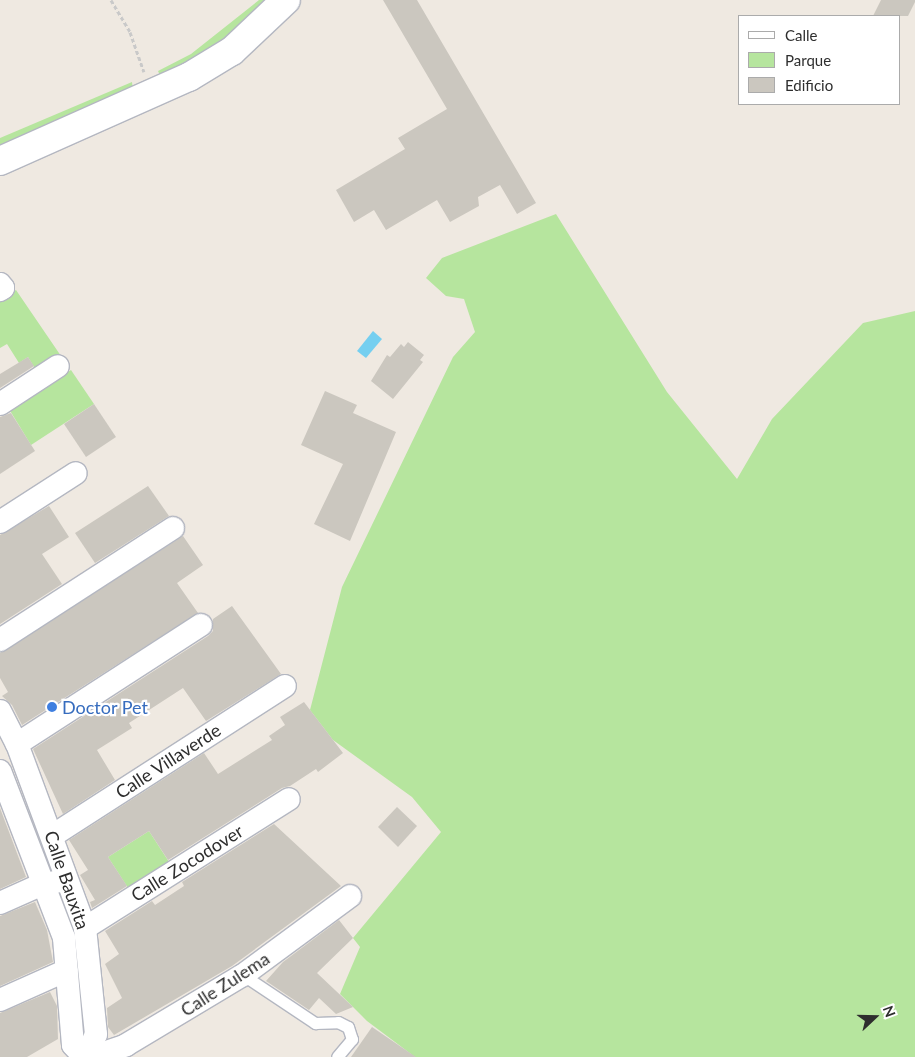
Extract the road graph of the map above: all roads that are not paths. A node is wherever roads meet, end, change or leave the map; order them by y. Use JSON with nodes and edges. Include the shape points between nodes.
{"nodes":[{"id":1,"x":286,"y":0,"type":"edge"},
{"id":2,"x":0,"y":161,"type":"edge"},
{"id":3,"x":0,"y":284,"type":"edge"},
{"id":4,"x":0,"y":290,"type":"edge"},
{"id":5,"x":58,"y":366,"type":"dead end"},
{"id":6,"x":0,"y":404,"type":"edge"},
{"id":7,"x":76,"y":473,"type":"dead end"},
{"id":8,"x":0,"y":522,"type":"edge"},
{"id":9,"x":174,"y":528,"type":"dead end"},
{"id":10,"x":201,"y":625,"type":"dead end"},
{"id":11,"x":0,"y":640,"type":"edge"},
{"id":12,"x":285,"y":686,"type":"dead end"},
{"id":13,"x":0,"y":711,"type":"edge"},
{"id":14,"x":17,"y":744,"type":"junction"},
{"id":15,"x":0,"y":771,"type":"edge"},
{"id":16,"x":289,"y":799,"type":"dead end"},
{"id":17,"x":8,"y":813,"type":"edge"},
{"id":18,"x":52,"y":836,"type":"junction"},
{"id":19,"x":68,"y":878,"type":"junction"},
{"id":20,"x":46,"y":885,"type":"junction"},
{"id":21,"x":350,"y":896,"type":"dead end"},
{"id":22,"x":0,"y":903,"type":"edge"},
{"id":23,"x":85,"y":928,"type":"junction"},
{"id":24,"x":67,"y":970,"type":"junction"},
{"id":25,"x":250,"y":983,"type":"junction"},
{"id":26,"x":0,"y":1000,"type":"edge"},
{"id":27,"x":91,"y":1057,"type":"edge"},
{"id":28,"x":337,"y":1057,"type":"edge"}],
"edges":[{"from":1,"to":2,"type":"street","via":[[232,51],[150,96]]},
{"from":3,"to":4,"type":"street"},
{"from":5,"to":6,"type":"street"},
{"from":7,"to":8,"type":"street"},
{"from":9,"to":11,"type":"street"},
{"from":10,"to":14,"type":"street"},
{"from":12,"to":18,"type":"street","name":"Calle Villaverde"},
{"from":13,"to":14,"type":"street","name":"Calle Bauxita"},
{"from":14,"to":18,"type":"street","name":"Calle Bauxita"},
{"from":15,"to":17,"type":"street","name":"Calle Bauxita"},
{"from":16,"to":23,"type":"street","name":"Calle Zocodover"},
{"from":17,"to":20,"type":"street","name":"Calle Bauxita"},
{"from":18,"to":19,"type":"street","name":"Calle Bauxita"},
{"from":19,"to":20,"type":"street"},
{"from":19,"to":23,"type":"street","name":"Calle Bauxita"},
{"from":20,"to":22,"type":"street"},
{"from":20,"to":24,"type":"street","name":"Calle Bauxita","via":[[64,938]]},
{"from":21,"to":25,"type":"street","name":"Calle Zulema"},
{"from":23,"to":27,"type":"street","name":"Calle Bauxita","via":[[96,1034]]},
{"from":24,"to":26,"type":"street"},
{"from":24,"to":27,"type":"street","name":"Calle Bauxita","via":[[73,1045]]},
{"from":25,"to":27,"type":"street","name":"Calle Zulema","via":[[126,1045]]},
{"from":25,"to":28,"type":"lane","via":[[315,1023],[338,1022],[348,1027],[352,1039]]}]}
